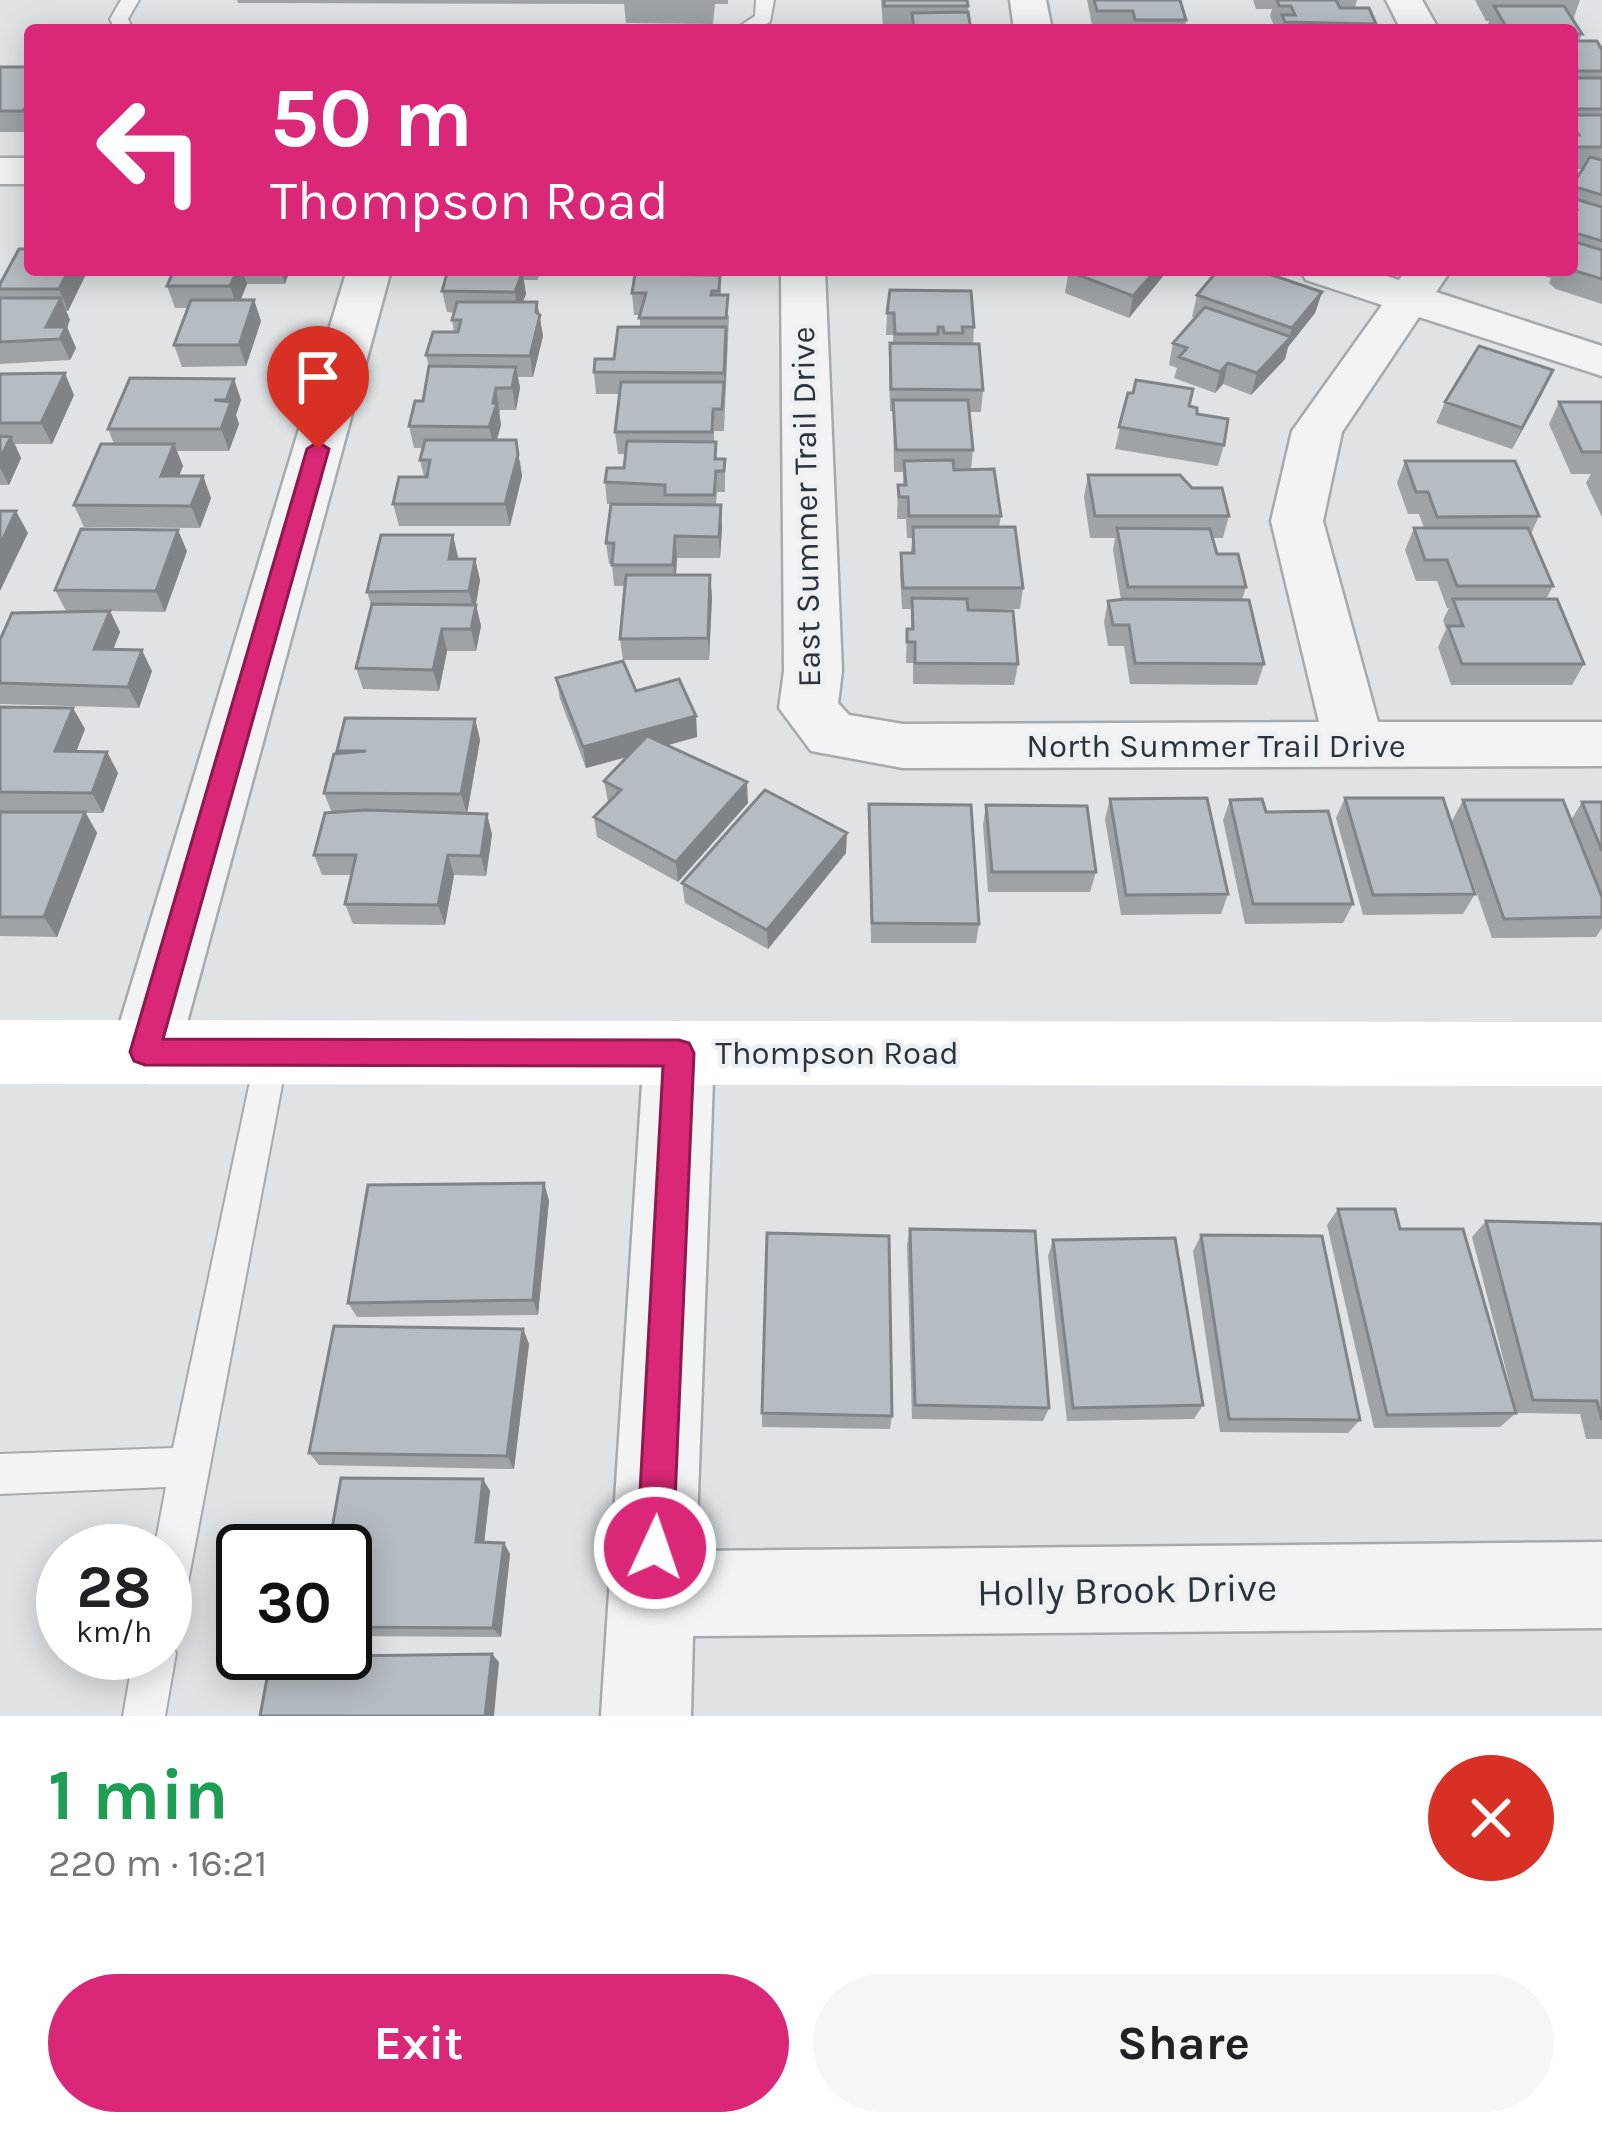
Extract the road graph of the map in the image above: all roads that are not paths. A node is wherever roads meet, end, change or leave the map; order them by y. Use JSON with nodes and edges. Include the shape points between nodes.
{"nodes":[{"id":1,"x":765,"y":0,"type":"edge"},
{"id":2,"x":754,"y":24,"type":"edge"},
{"id":3,"x":368,"y":276,"type":"edge"},
{"id":4,"x":803,"y":276,"type":"edge"},
{"id":5,"x":1364,"y":276,"type":"edge"},
{"id":6,"x":1420,"y":284,"type":"edge"},
{"id":7,"x":1602,"y":362,"type":"edge"},
{"id":8,"x":832,"y":735,"type":"joint"},
{"id":9,"x":1602,"y":744,"type":"edge"},
{"id":10,"x":1355,"y":746,"type":"junction"},
{"id":11,"x":0,"y":1052,"type":"edge"},
{"id":12,"x":145,"y":1052,"type":"junction"},
{"id":13,"x":272,"y":1053,"type":"junction"},
{"id":14,"x":679,"y":1053,"type":"junction"},
{"id":15,"x":1602,"y":1054,"type":"edge"},
{"id":16,"x":189,"y":1467,"type":"junction"},
{"id":17,"x":0,"y":1474,"type":"edge"},
{"id":18,"x":179,"y":1524,"type":"edge"},
{"id":19,"x":1602,"y":1585,"type":"edge"},
{"id":20,"x":653,"y":1594,"type":"junction"},
{"id":21,"x":150,"y":1680,"type":"edge"},
{"id":22,"x":144,"y":1716,"type":"edge"},
{"id":23,"x":646,"y":1716,"type":"edge"}],
"edges":[{"from":1,"to":2,"type":"lane","via":[[764,18]]},
{"from":3,"to":12,"type":"street"},
{"from":4,"to":8,"type":"street","name":"East Summer Trail Drive","via":[[808,708]]},
{"from":5,"to":6,"type":"street"},
{"from":6,"to":7,"type":"street"},
{"from":6,"to":10,"type":"street","via":[[1317,431],[1297,521]]},
{"from":8,"to":10,"type":"street","name":"North Summer Trail Drive","via":[[903,746]]},
{"from":9,"to":10,"type":"street","name":"North Summer Trail Drive"},
{"from":11,"to":12,"type":"street","name":"Thompson Road"},
{"from":12,"to":13,"type":"street","name":"Thompson Road"},
{"from":13,"to":14,"type":"street","name":"Thompson Road"},
{"from":13,"to":16,"type":"lane"},
{"from":14,"to":15,"type":"street","name":"Thompson Road"},
{"from":14,"to":20,"type":"street"},
{"from":16,"to":17,"type":"lane"},
{"from":16,"to":18,"type":"lane"},
{"from":19,"to":20,"type":"street","name":"Holly Brook Drive"},
{"from":20,"to":23,"type":"street"},
{"from":21,"to":22,"type":"lane"}]}
